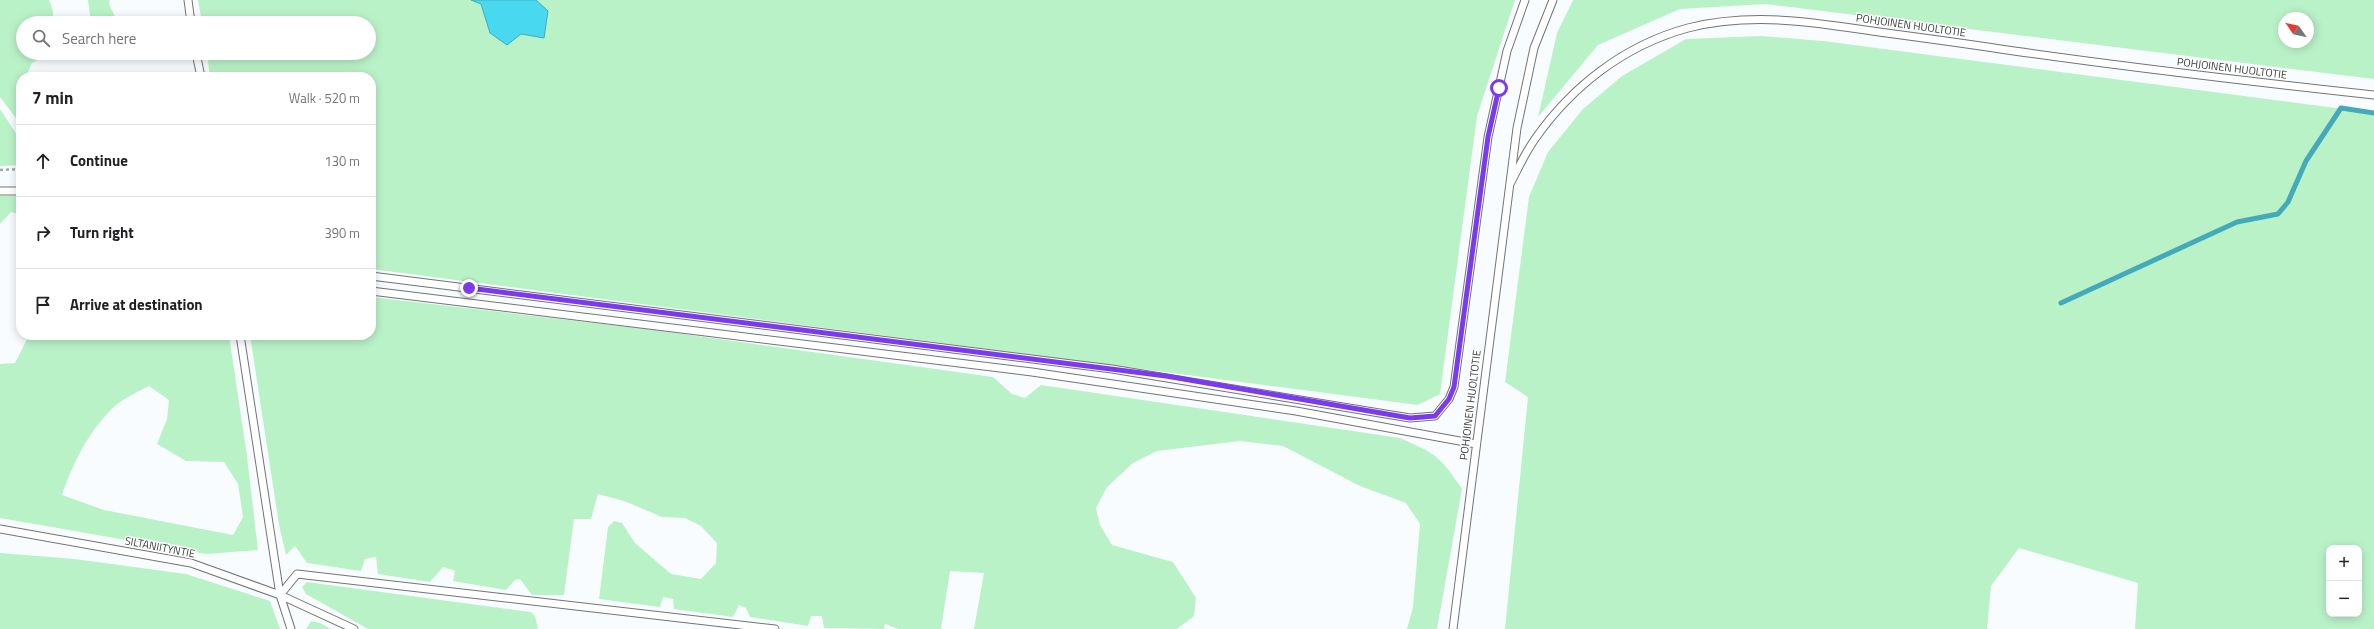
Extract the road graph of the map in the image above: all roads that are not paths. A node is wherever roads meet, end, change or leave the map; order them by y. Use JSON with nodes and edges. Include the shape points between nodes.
{"nodes":[{"id":1,"x":188,"y":0,"type":"edge"},
{"id":2,"x":1525,"y":0,"type":"edge"},
{"id":3,"x":1553,"y":0,"type":"edge"},
{"id":4,"x":190,"y":16,"type":"edge"},
{"id":5,"x":197,"y":60,"type":"edge"},
{"id":6,"x":200,"y":72,"type":"edge"},
{"id":7,"x":2374,"y":95,"type":"edge"},
{"id":8,"x":1510,"y":184,"type":"junction"},
{"id":9,"x":0,"y":191,"type":"edge"},
{"id":10,"x":16,"y":191,"type":"edge"},
{"id":11,"x":376,"y":277,"type":"edge"},
{"id":12,"x":376,"y":292,"type":"edge"},
{"id":13,"x":241,"y":340,"type":"edge"},
{"id":14,"x":1476,"y":444,"type":"junction"},
{"id":15,"x":0,"y":528,"type":"edge"},
{"id":16,"x":280,"y":595,"type":"junction"},
{"id":17,"x":291,"y":629,"type":"edge"},
{"id":18,"x":354,"y":629,"type":"edge"},
{"id":19,"x":775,"y":629,"type":"edge"},
{"id":20,"x":1453,"y":629,"type":"edge"}],
"edges":[{"from":1,"to":4,"type":"lane"},
{"from":2,"to":11,"type":"lane","via":[[1507,51],[1488,137],[1454,387],[1449,399],[1435,416],[1410,418],[1128,371]]},
{"from":3,"to":8,"type":"lane","name":"POHJOINEN HUOLTOTIE","via":[[1534,48],[1527,74]]},
{"from":5,"to":6,"type":"lane"},
{"from":7,"to":8,"type":"lane","name":"POHJOINEN HUOLTOTIE","via":[[2126,67],[1825,24],[1772,19],[1728,19],[1686,29],[1645,44],[1605,66],[1567,98],[1534,140]]},
{"from":8,"to":14,"type":"lane","name":"POHJOINEN HUOLTOTIE"},
{"from":9,"to":10,"type":"lane"},
{"from":12,"to":14,"type":"lane","via":[[1032,372],[1296,411]]},
{"from":13,"to":16,"type":"lane"},
{"from":14,"to":20,"type":"lane","name":"POHJOINEN HUOLTOTIE"},
{"from":15,"to":16,"type":"lane","name":"SILTANIITYNTIE","via":[[191,563]]},
{"from":16,"to":17,"type":"lane"},
{"from":16,"to":18,"type":"lane","name":"SILTANIITYNTIE"},
{"from":16,"to":19,"type":"lane","via":[[297,574]]}]}
